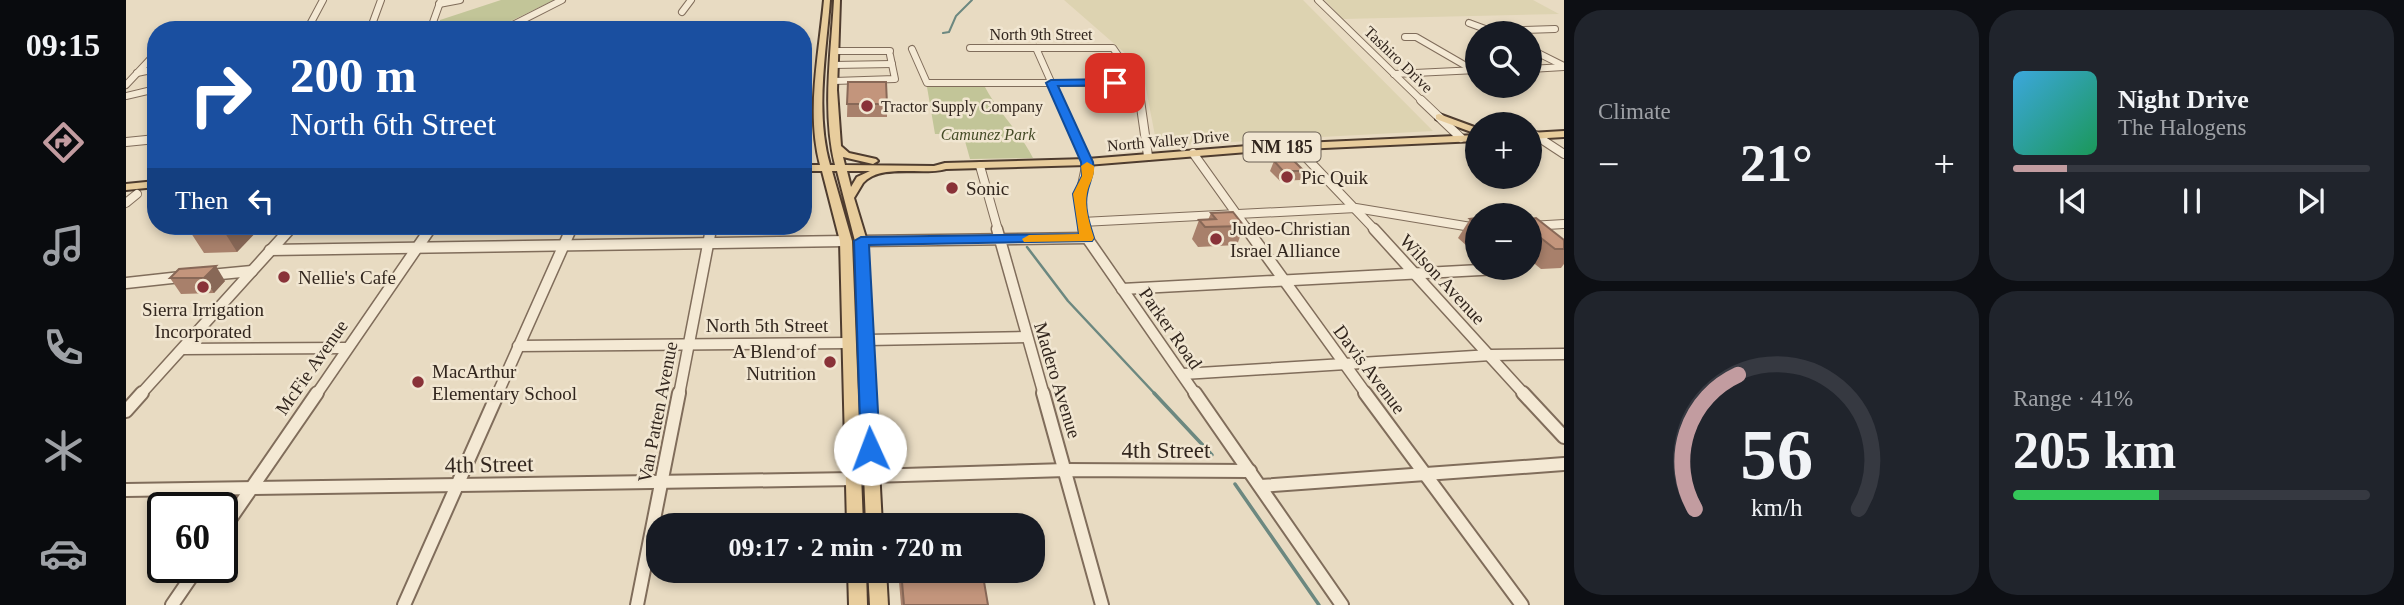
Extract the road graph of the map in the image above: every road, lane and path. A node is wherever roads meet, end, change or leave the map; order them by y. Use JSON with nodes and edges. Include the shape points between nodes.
{"nodes":[{"id":1,"x":323,"y":0,"type":"edge"},
{"id":2,"x":381,"y":0,"type":"edge"},
{"id":3,"x":460,"y":0,"type":"edge"},
{"id":4,"x":562,"y":0,"type":"edge"},
{"id":5,"x":691,"y":0,"type":"edge"},
{"id":6,"x":827,"y":0,"type":"edge"},
{"id":7,"x":837,"y":0,"type":"edge"},
{"id":8,"x":1318,"y":0,"type":"edge"},
{"id":9,"x":440,"y":2,"type":"edge"},
{"id":10,"x":682,"y":12,"type":"dead end"},
{"id":11,"x":312,"y":21,"type":"edge"},
{"id":12,"x":373,"y":21,"type":"edge"},
{"id":13,"x":434,"y":21,"type":"edge"},
{"id":14,"x":521,"y":21,"type":"edge"},
{"id":15,"x":1555,"y":29,"type":"dead end"},
{"id":16,"x":1542,"y":30,"type":"edge"},
{"id":17,"x":1405,"y":37,"type":"dead end"},
{"id":18,"x":970,"y":48,"type":"dead end"},
{"id":19,"x":1036,"y":48,"type":"junction"},
{"id":20,"x":912,"y":49,"type":"dead end"},
{"id":21,"x":835,"y":51,"type":"junction"},
{"id":22,"x":1542,"y":55,"type":"edge"},
{"id":23,"x":147,"y":62,"type":"edge"},
{"id":24,"x":892,"y":64,"type":"junction"},
{"id":25,"x":834,"y":65,"type":"junction"},
{"id":26,"x":1465,"y":65,"type":"edge"},
{"id":27,"x":1564,"y":66,"type":"edge"},
{"id":28,"x":1542,"y":68,"type":"edge"},
{"id":29,"x":147,"y":71,"type":"edge"},
{"id":30,"x":1465,"y":71,"type":"edge"},
{"id":31,"x":137,"y":73,"type":"junction"},
{"id":32,"x":1394,"y":74,"type":"junction"},
{"id":33,"x":834,"y":80,"type":"junction"},
{"id":34,"x":1137,"y":82,"type":"junction"},
{"id":35,"x":1051,"y":83,"type":"junction"},
{"id":36,"x":126,"y":85,"type":"edge"},
{"id":37,"x":147,"y":91,"type":"edge"},
{"id":38,"x":126,"y":96,"type":"edge"},
{"id":39,"x":1439,"y":117,"type":"junction"},
{"id":40,"x":1465,"y":127,"type":"edge"},
{"id":41,"x":1564,"y":134,"type":"edge"},
{"id":42,"x":1542,"y":135,"type":"edge"},
{"id":43,"x":1461,"y":138,"type":"junction"},
{"id":44,"x":1465,"y":138,"type":"edge"},
{"id":45,"x":147,"y":140,"type":"edge"},
{"id":46,"x":1431,"y":140,"type":"junction"},
{"id":47,"x":126,"y":142,"type":"edge"},
{"id":48,"x":1542,"y":142,"type":"edge"},
{"id":49,"x":1295,"y":146,"type":"junction"},
{"id":50,"x":836,"y":148,"type":"junction"},
{"id":51,"x":1193,"y":153,"type":"junction"},
{"id":52,"x":1564,"y":154,"type":"edge"},
{"id":53,"x":1147,"y":156,"type":"junction"},
{"id":54,"x":823,"y":160,"type":"junction"},
{"id":55,"x":812,"y":161,"type":"edge"},
{"id":56,"x":873,"y":161,"type":"junction"},
{"id":57,"x":1087,"y":162,"type":"junction"},
{"id":58,"x":840,"y":164,"type":"junction"},
{"id":59,"x":812,"y":166,"type":"edge"},
{"id":60,"x":945,"y":166,"type":"junction"},
{"id":61,"x":980,"y":166,"type":"junction"},
{"id":62,"x":892,"y":168,"type":"junction"},
{"id":63,"x":812,"y":174,"type":"edge"},
{"id":64,"x":831,"y":183,"type":"junction"},
{"id":65,"x":147,"y":185,"type":"edge"},
{"id":66,"x":126,"y":187,"type":"edge"},
{"id":67,"x":132,"y":195,"type":"edge"},
{"id":68,"x":850,"y":197,"type":"junction"},
{"id":69,"x":126,"y":203,"type":"edge"},
{"id":70,"x":1356,"y":208,"type":"junction"},
{"id":71,"x":1235,"y":215,"type":"junction"},
{"id":72,"x":1082,"y":222,"type":"junction"},
{"id":73,"x":1564,"y":224,"type":"edge"},
{"id":74,"x":1542,"y":225,"type":"edge"},
{"id":75,"x":1465,"y":226,"type":"edge"},
{"id":76,"x":284,"y":235,"type":"edge"},
{"id":77,"x":426,"y":235,"type":"edge"},
{"id":78,"x":568,"y":235,"type":"edge"},
{"id":79,"x":710,"y":235,"type":"edge"},
{"id":80,"x":1087,"y":238,"type":"junction"},
{"id":81,"x":999,"y":240,"type":"junction"},
{"id":82,"x":846,"y":241,"type":"junction"},
{"id":83,"x":861,"y":241,"type":"junction"},
{"id":84,"x":564,"y":244,"type":"junction"},
{"id":85,"x":708,"y":244,"type":"junction"},
{"id":86,"x":417,"y":248,"type":"junction"},
{"id":87,"x":270,"y":250,"type":"junction"},
{"id":88,"x":252,"y":271,"type":"junction"},
{"id":89,"x":1465,"y":271,"type":"edge"},
{"id":90,"x":1412,"y":273,"type":"junction"},
{"id":91,"x":201,"y":275,"type":"edge"},
{"id":92,"x":189,"y":277,"type":"edge"},
{"id":93,"x":1283,"y":281,"type":"junction"},
{"id":94,"x":126,"y":283,"type":"edge"},
{"id":95,"x":1122,"y":289,"type":"junction"},
{"id":96,"x":1026,"y":337,"type":"junction"},
{"id":97,"x":867,"y":340,"type":"junction"},
{"id":98,"x":849,"y":342,"type":"junction"},
{"id":99,"x":688,"y":343,"type":"junction"},
{"id":100,"x":518,"y":346,"type":"junction"},
{"id":101,"x":347,"y":348,"type":"junction"},
{"id":102,"x":183,"y":349,"type":"junction"},
{"id":103,"x":1564,"y":354,"type":"edge"},
{"id":104,"x":1491,"y":355,"type":"junction"},
{"id":105,"x":1345,"y":366,"type":"junction"},
{"id":106,"x":1183,"y":374,"type":"junction"},
{"id":107,"x":126,"y":411,"type":"edge"},
{"id":108,"x":1564,"y":436,"type":"edge"},
{"id":109,"x":1564,"y":464,"type":"edge"},
{"id":110,"x":1066,"y":470,"type":"junction"},
{"id":111,"x":1250,"y":471,"type":"junction"},
{"id":112,"x":1428,"y":475,"type":"junction"},
{"id":113,"x":871,"y":476,"type":"junction"},
{"id":114,"x":854,"y":479,"type":"junction"},
{"id":115,"x":662,"y":482,"type":"junction"},
{"id":116,"x":456,"y":485,"type":"junction"},
{"id":117,"x":1261,"y":486,"type":"junction"},
{"id":118,"x":126,"y":490,"type":"edge"},
{"id":119,"x":250,"y":490,"type":"junction"},
{"id":120,"x":238,"y":508,"type":"edge"},
{"id":121,"x":855,"y":513,"type":"edge"},
{"id":122,"x":873,"y":513,"type":"edge"},
{"id":123,"x":187,"y":583,"type":"edge"},
{"id":124,"x":857,"y":583,"type":"edge"},
{"id":125,"x":878,"y":583,"type":"edge"},
{"id":126,"x":172,"y":605,"type":"edge"},
{"id":127,"x":404,"y":605,"type":"edge"},
{"id":128,"x":637,"y":605,"type":"edge"},
{"id":129,"x":858,"y":605,"type":"edge"},
{"id":130,"x":879,"y":605,"type":"edge"},
{"id":131,"x":1102,"y":605,"type":"edge"},
{"id":132,"x":1342,"y":605,"type":"edge"},
{"id":133,"x":1522,"y":605,"type":"edge"}],
"edges":[{"from":1,"to":11,"type":"street"},
{"from":2,"to":12,"type":"street"},
{"from":3,"to":9,"type":"street"},
{"from":4,"to":14,"type":"street"},
{"from":5,"to":10,"type":"street"},
{"from":6,"to":54,"type":"main road","via":[[818,107]]},
{"from":7,"to":21,"type":"main road"},
{"from":8,"to":32,"type":"street","name":"Tashiro Drive"},
{"from":9,"to":13,"type":"street"},
{"from":15,"to":16,"type":"street"},
{"from":17,"to":26,"type":"street","via":[[1416,37]]},
{"from":18,"to":19,"type":"street","name":"North 9th Street"},
{"from":19,"to":34,"type":"street","name":"North 9th Street","via":[[1113,48]]},
{"from":19,"to":35,"type":"street"},
{"from":20,"to":35,"type":"street","via":[[927,83]]},
{"from":21,"to":24,"type":"street","via":[[890,53]]},
{"from":21,"to":25,"type":"main road"},
{"from":22,"to":27,"type":"street"},
{"from":23,"to":31,"type":"street"},
{"from":24,"to":25,"type":"street"},
{"from":24,"to":33,"type":"street","via":[[895,79]]},
{"from":25,"to":33,"type":"main road"},
{"from":27,"to":28,"type":"street"},
{"from":29,"to":31,"type":"street"},
{"from":30,"to":32,"type":"street"},
{"from":31,"to":36,"type":"street"},
{"from":32,"to":39,"type":"street","name":"Tashiro Drive"},
{"from":33,"to":50,"type":"main road"},
{"from":34,"to":35,"type":"street"},
{"from":34,"to":53,"type":"street"},
{"from":35,"to":57,"type":"street"},
{"from":37,"to":38,"type":"street"},
{"from":39,"to":40,"type":"main road"},
{"from":39,"to":43,"type":"street","name":"Tashiro Drive"},
{"from":39,"to":46,"type":"main road","via":[[1445,129]]},
{"from":41,"to":42,"type":"main road"},
{"from":43,"to":44,"type":"main road","name":"North Valley Drive","number":"NM 185"},
{"from":43,"to":46,"type":"main road","name":"North Valley Drive","number":"NM 185"},
{"from":45,"to":47,"type":"street"},
{"from":46,"to":49,"type":"main road","name":"North Valley Drive","number":"NM 185"},
{"from":48,"to":52,"type":"street"},
{"from":49,"to":51,"type":"main road","name":"North Valley Drive","number":"NM 185"},
{"from":49,"to":70,"type":"street","name":"Wilson Avenue"},
{"from":50,"to":56,"type":"main road"},
{"from":50,"to":58,"type":"main road"},
{"from":51,"to":53,"type":"main road","name":"North Valley Drive","number":"NM 185"},
{"from":51,"to":71,"type":"street","name":"Davis Avenue"},
{"from":53,"to":57,"type":"main road","name":"North Valley Drive","number":"NM 185"},
{"from":54,"to":55,"type":"main road","name":"North Valley Drive"},
{"from":54,"to":58,"type":"main road","name":"North Valley Drive","number":"NM 185"},
{"from":54,"to":59,"type":"main road","name":"North Valley Drive"},
{"from":54,"to":64,"type":"main road"},
{"from":56,"to":58,"type":"main road","name":"North Valley Drive","number":"NM 185"},
{"from":56,"to":60,"type":"main road","name":"North Valley Drive","number":"NM 185"},
{"from":57,"to":61,"type":"main road","name":"North Valley Drive","number":"NM 185"},
{"from":57,"to":72,"type":"street","name":"Parker Road","via":[[1088,176],[1080,194]]},
{"from":58,"to":62,"type":"main road","name":"North Valley Drive","number":"NM 185"},
{"from":58,"to":68,"type":"main road"},
{"from":60,"to":61,"type":"main road","name":"North Valley Drive","number":"NM 185"},
{"from":60,"to":62,"type":"main road","name":"North Valley Drive","number":"NM 185"},
{"from":61,"to":81,"type":"street","name":"Madero Avenue"},
{"from":62,"to":68,"type":"main road","via":[[865,176]]},
{"from":63,"to":64,"type":"main road"},
{"from":64,"to":82,"type":"main road"},
{"from":65,"to":66,"type":"main road"},
{"from":67,"to":69,"type":"street"},
{"from":68,"to":83,"type":"main road"},
{"from":70,"to":71,"type":"street"},
{"from":70,"to":75,"type":"street"},
{"from":70,"to":90,"type":"street","name":"Wilson Avenue"},
{"from":71,"to":72,"type":"street"},
{"from":71,"to":93,"type":"street","name":"Davis Avenue"},
{"from":72,"to":80,"type":"street","name":"Parker Road"},
{"from":73,"to":74,"type":"street"},
{"from":76,"to":87,"type":"street"},
{"from":77,"to":86,"type":"street","name":"McFie Avenue"},
{"from":78,"to":84,"type":"street"},
{"from":79,"to":85,"type":"street","name":"Van Patten Avenue"},
{"from":80,"to":81,"type":"street"},
{"from":80,"to":95,"type":"street","name":"Parker Road"},
{"from":81,"to":83,"type":"street"},
{"from":81,"to":96,"type":"street","name":"Madero Avenue"},
{"from":82,"to":85,"type":"street"},
{"from":82,"to":98,"type":"main road"},
{"from":83,"to":97,"type":"main road"},
{"from":84,"to":85,"type":"street"},
{"from":84,"to":86,"type":"street"},
{"from":84,"to":100,"type":"street"},
{"from":85,"to":99,"type":"street","name":"Van Patten Avenue"},
{"from":86,"to":87,"type":"street"},
{"from":86,"to":101,"type":"street","name":"McFie Avenue"},
{"from":87,"to":88,"type":"street"},
{"from":88,"to":91,"type":"street"},
{"from":88,"to":102,"type":"street"},
{"from":89,"to":90,"type":"street"},
{"from":90,"to":93,"type":"street"},
{"from":90,"to":104,"type":"street","name":"Wilson Avenue"},
{"from":92,"to":94,"type":"street"},
{"from":93,"to":95,"type":"street"},
{"from":93,"to":105,"type":"street","name":"Davis Avenue"},
{"from":95,"to":106,"type":"street","name":"Parker Road"},
{"from":96,"to":97,"type":"street"},
{"from":96,"to":110,"type":"street","name":"Madero Avenue"},
{"from":97,"to":113,"type":"main road"},
{"from":98,"to":99,"type":"street","name":"North 5th Street"},
{"from":98,"to":114,"type":"main road"},
{"from":99,"to":100,"type":"street","name":"North 5th Street"},
{"from":99,"to":115,"type":"street","name":"Van Patten Avenue"},
{"from":100,"to":116,"type":"street"},
{"from":101,"to":102,"type":"street"},
{"from":101,"to":119,"type":"street","name":"McFie Avenue"},
{"from":102,"to":107,"type":"street"},
{"from":103,"to":104,"type":"street"},
{"from":104,"to":105,"type":"street"},
{"from":104,"to":108,"type":"street","name":"Wilson Avenue"},
{"from":105,"to":106,"type":"street"},
{"from":105,"to":112,"type":"street","name":"Davis Avenue"},
{"from":106,"to":111,"type":"street","name":"Parker Road"},
{"from":109,"to":112,"type":"street"},
{"from":110,"to":111,"type":"street","name":"4th Street"},
{"from":110,"to":113,"type":"street","name":"4th Street"},
{"from":110,"to":131,"type":"street","name":"Madero Avenue"},
{"from":111,"to":117,"type":"street","name":"Parker Road"},
{"from":112,"to":117,"type":"street"},
{"from":112,"to":133,"type":"street","name":"Davis Avenue"},
{"from":113,"to":122,"type":"main road"},
{"from":114,"to":115,"type":"street","name":"4th Street"},
{"from":114,"to":121,"type":"main road"},
{"from":115,"to":116,"type":"street","name":"4th Street"},
{"from":115,"to":128,"type":"street","name":"Van Patten Avenue"},
{"from":116,"to":119,"type":"street","name":"4th Street"},
{"from":116,"to":127,"type":"street"},
{"from":117,"to":132,"type":"street","name":"Parker Road"},
{"from":118,"to":119,"type":"street","name":"4th Street"},
{"from":119,"to":120,"type":"street","name":"McFie Avenue"},
{"from":123,"to":126,"type":"street"},
{"from":124,"to":129,"type":"main road"},
{"from":125,"to":130,"type":"main road"}]}
